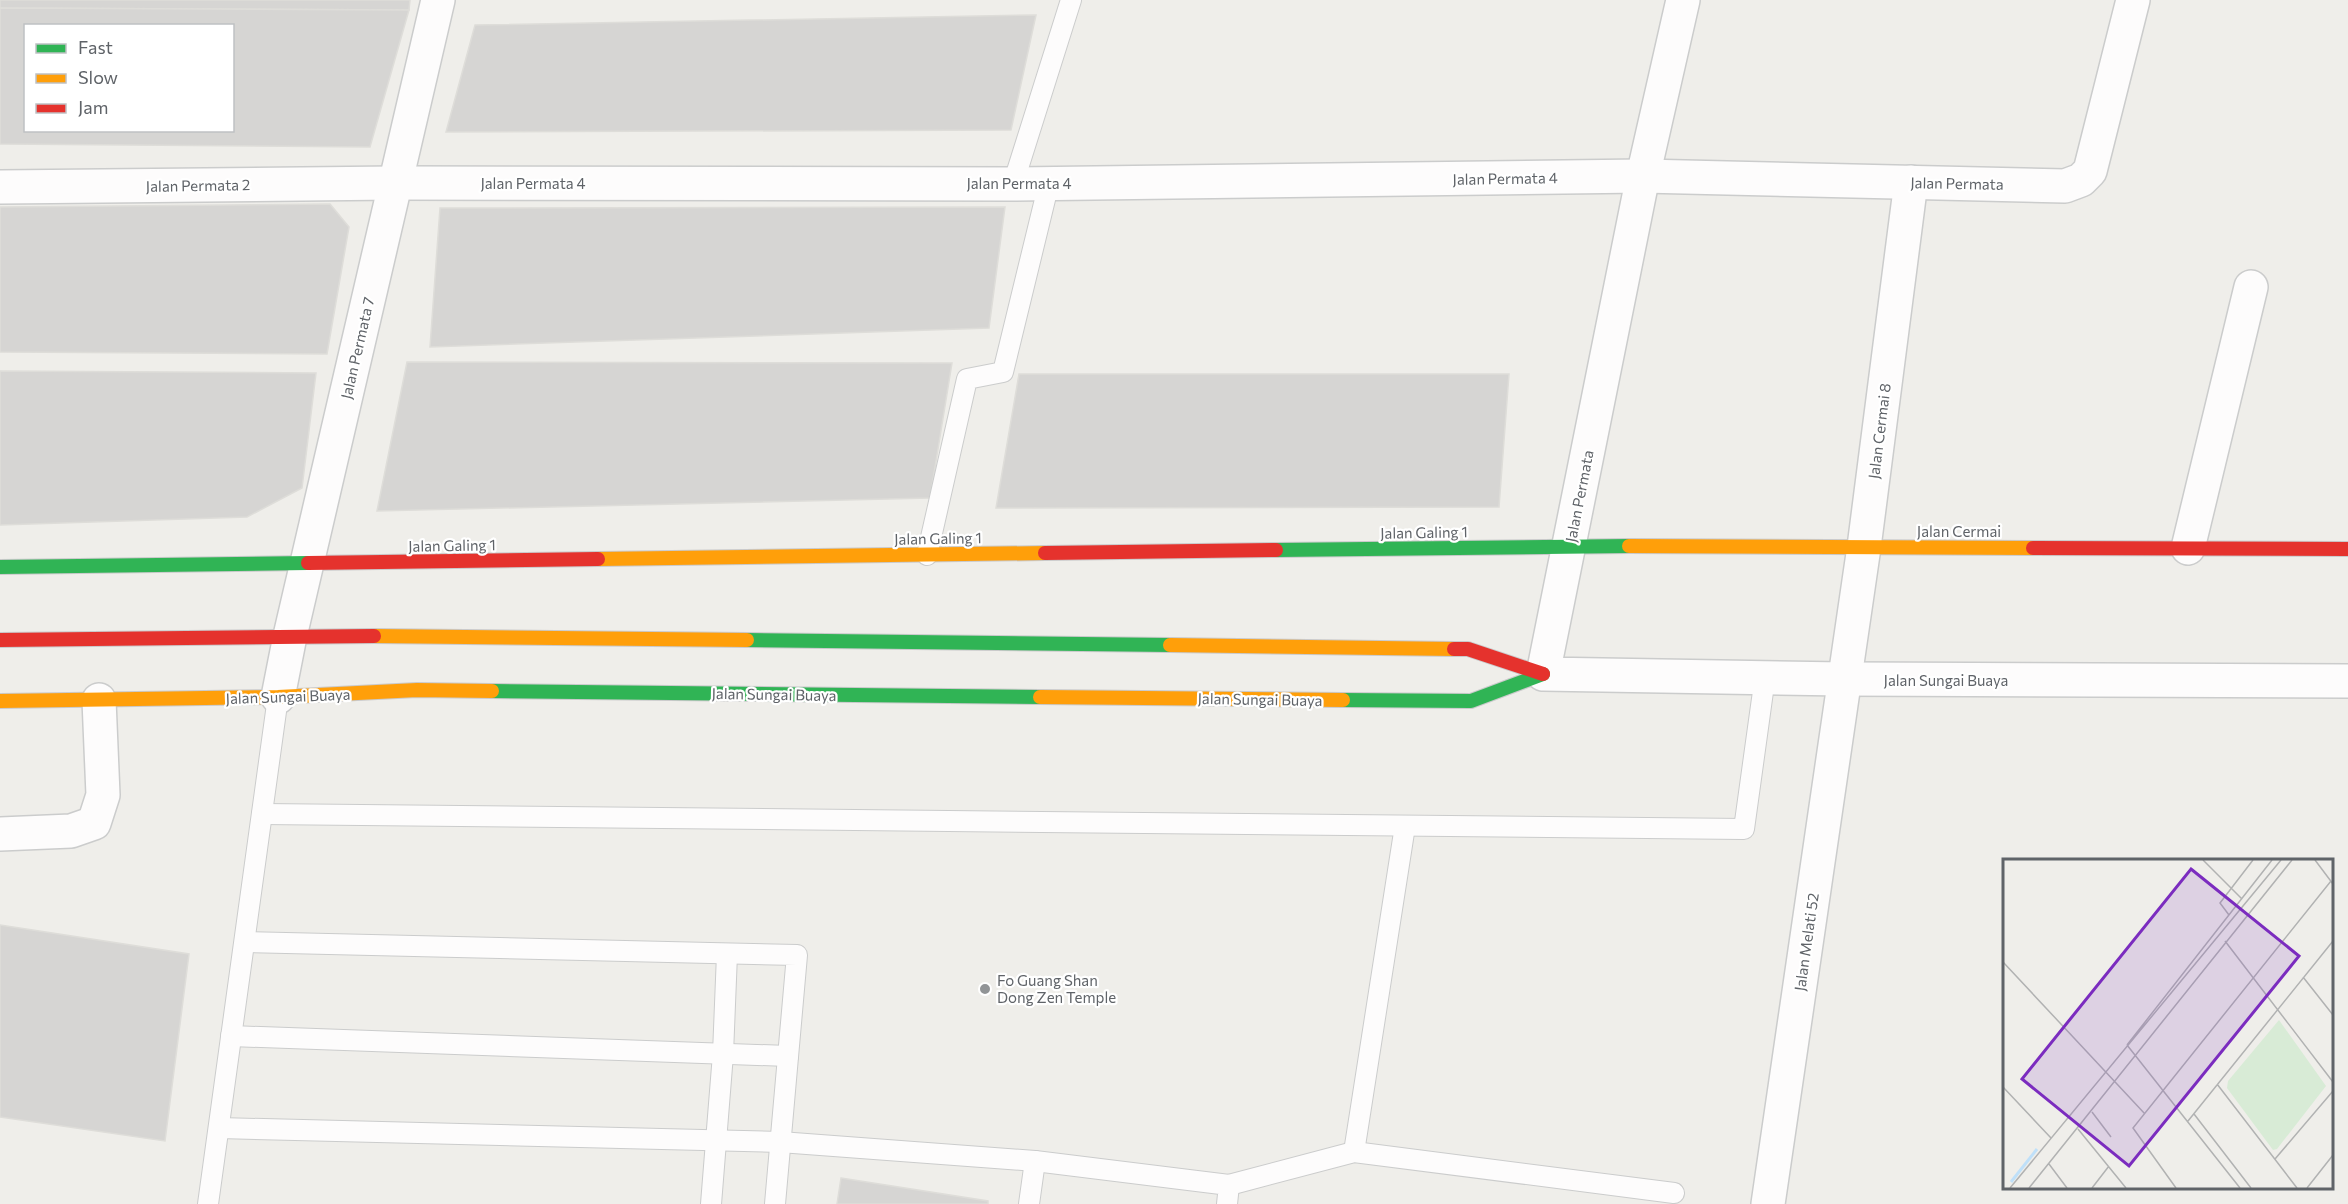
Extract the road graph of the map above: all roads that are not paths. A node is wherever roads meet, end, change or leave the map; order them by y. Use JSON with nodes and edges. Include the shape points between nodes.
{"nodes":[{"id":1,"x":438,"y":0,"type":"edge"},
{"id":2,"x":1071,"y":0,"type":"edge"},
{"id":3,"x":1683,"y":0,"type":"edge"},
{"id":4,"x":2133,"y":0,"type":"edge"},
{"id":5,"x":1643,"y":176,"type":"junction"},
{"id":6,"x":1911,"y":182,"type":"junction"},
{"id":7,"x":396,"y":183,"type":"junction"},
{"id":8,"x":1048,"y":183,"type":"junction"},
{"id":9,"x":1013,"y":184,"type":"junction"},
{"id":10,"x":0,"y":187,"type":"edge"},
{"id":11,"x":2251,"y":287,"type":"dead end"},
{"id":12,"x":1569,"y":546,"type":"junction"},
{"id":13,"x":1864,"y":547,"type":"junction"},
{"id":14,"x":2188,"y":548,"type":"junction"},
{"id":15,"x":2348,"y":549,"type":"edge"},
{"id":16,"x":927,"y":555,"type":"junction"},
{"id":17,"x":307,"y":564,"type":"junction"},
{"id":18,"x":0,"y":567,"type":"edge"},
{"id":19,"x":290,"y":636,"type":"junction"},
{"id":20,"x":0,"y":640,"type":"edge"},
{"id":21,"x":1543,"y":674,"type":"junction"},
{"id":22,"x":1765,"y":677,"type":"junction"},
{"id":23,"x":1844,"y":679,"type":"junction"},
{"id":24,"x":2348,"y":681,"type":"edge"},
{"id":25,"x":278,"y":697,"type":"junction"},
{"id":26,"x":99,"y":699,"type":"junction"},
{"id":27,"x":0,"y":701,"type":"edge"},
{"id":28,"x":262,"y":814,"type":"junction"},
{"id":29,"x":1405,"y":826,"type":"junction"},
{"id":30,"x":0,"y":834,"type":"edge"},
{"id":31,"x":244,"y":942,"type":"junction"},
{"id":32,"x":727,"y":954,"type":"junction"},
{"id":33,"x":231,"y":1036,"type":"junction"},
{"id":34,"x":723,"y":1054,"type":"junction"},
{"id":35,"x":788,"y":1056,"type":"junction"},
{"id":36,"x":219,"y":1128,"type":"junction"},
{"id":37,"x":715,"y":1140,"type":"junction"},
{"id":38,"x":780,"y":1142,"type":"junction"},
{"id":39,"x":1354,"y":1152,"type":"junction"},
{"id":40,"x":1035,"y":1161,"type":"junction"},
{"id":41,"x":1674,"y":1193,"type":"dead end"},
{"id":42,"x":1228,"y":1194,"type":"edge"},
{"id":43,"x":208,"y":1204,"type":"edge"},
{"id":44,"x":711,"y":1204,"type":"edge"},
{"id":45,"x":775,"y":1204,"type":"edge"},
{"id":46,"x":1029,"y":1204,"type":"edge"},
{"id":47,"x":1768,"y":1204,"type":"edge"}],
"edges":[{"from":1,"to":7,"type":"street","name":"Jalan Permata 7"},
{"from":2,"to":9,"type":"lane"},
{"from":3,"to":5,"type":"street","name":"Jalan Permata"},
{"from":4,"to":6,"type":"street","name":"Jalan Permata","via":[[2091,171],[2081,180],[2066,186]]},
{"from":5,"to":6,"type":"street","name":"Jalan Permata"},
{"from":5,"to":8,"type":"street","name":"Jalan Permata 4"},
{"from":5,"to":12,"type":"street","name":"Jalan Permata"},
{"from":6,"to":13,"type":"street","name":"Jalan Cermai 8"},
{"from":7,"to":9,"type":"street","name":"Jalan Permata 4"},
{"from":7,"to":10,"type":"street","name":"Jalan Permata 2"},
{"from":7,"to":17,"type":"street","name":"Jalan Permata 7"},
{"from":8,"to":9,"type":"street","name":"Jalan Permata 4"},
{"from":8,"to":16,"type":"lane","via":[[1003,372],[967,379]]},
{"from":11,"to":14,"type":"street"},
{"from":12,"to":13,"type":"street","name":"Jalan Cermai"},
{"from":12,"to":16,"type":"street","name":"Jalan Galing 1"},
{"from":12,"to":21,"type":"street","name":"Jalan Permata"},
{"from":13,"to":14,"type":"street","name":"Jalan Cermai"},
{"from":13,"to":23,"type":"street","name":"Jalan Cermai 8"},
{"from":14,"to":15,"type":"street","name":"Jalan Cermai"},
{"from":16,"to":17,"type":"street","name":"Jalan Galing 1"},
{"from":17,"to":18,"type":"street"},
{"from":17,"to":19,"type":"street","name":"Jalan Permata 7"},
{"from":19,"to":20,"type":"street","name":"Jalan Sungai Buaya"},
{"from":19,"to":21,"type":"street","name":"Jalan Sungai Buaya","via":[[1468,650]]},
{"from":19,"to":25,"type":"street","name":"Jalan Permata 7"},
{"from":21,"to":22,"type":"street","name":"Jalan Sungai Buaya"},
{"from":21,"to":25,"type":"street","name":"Jalan Sungai Buaya","via":[[1471,701],[417,690]]},
{"from":22,"to":23,"type":"street","name":"Jalan Sungai Buaya"},
{"from":22,"to":29,"type":"lane","via":[[1744,830]]},
{"from":23,"to":24,"type":"street","name":"Jalan Sungai Buaya"},
{"from":23,"to":47,"type":"street","name":"Jalan Melati 52"},
{"from":25,"to":26,"type":"street","name":"Jalan Sungai Buaya"},
{"from":25,"to":28,"type":"lane"},
{"from":26,"to":27,"type":"street","name":"Jalan Sungai Buaya"},
{"from":26,"to":30,"type":"street","via":[[103,795],[94,823],[71,831]]},
{"from":28,"to":29,"type":"lane"},
{"from":28,"to":31,"type":"lane"},
{"from":29,"to":39,"type":"lane"},
{"from":31,"to":32,"type":"lane"},
{"from":31,"to":33,"type":"lane"},
{"from":32,"to":34,"type":"lane"},
{"from":32,"to":35,"type":"lane","via":[[797,955]]},
{"from":33,"to":34,"type":"lane"},
{"from":33,"to":36,"type":"lane"},
{"from":34,"to":35,"type":"lane"},
{"from":34,"to":37,"type":"lane"},
{"from":35,"to":38,"type":"lane"},
{"from":36,"to":37,"type":"lane"},
{"from":36,"to":43,"type":"lane"},
{"from":37,"to":38,"type":"lane"},
{"from":37,"to":44,"type":"lane"},
{"from":38,"to":40,"type":"lane"},
{"from":38,"to":45,"type":"lane"},
{"from":39,"to":41,"type":"lane"},
{"from":39,"to":42,"type":"lane"},
{"from":40,"to":42,"type":"lane"},
{"from":40,"to":46,"type":"lane"}]}
